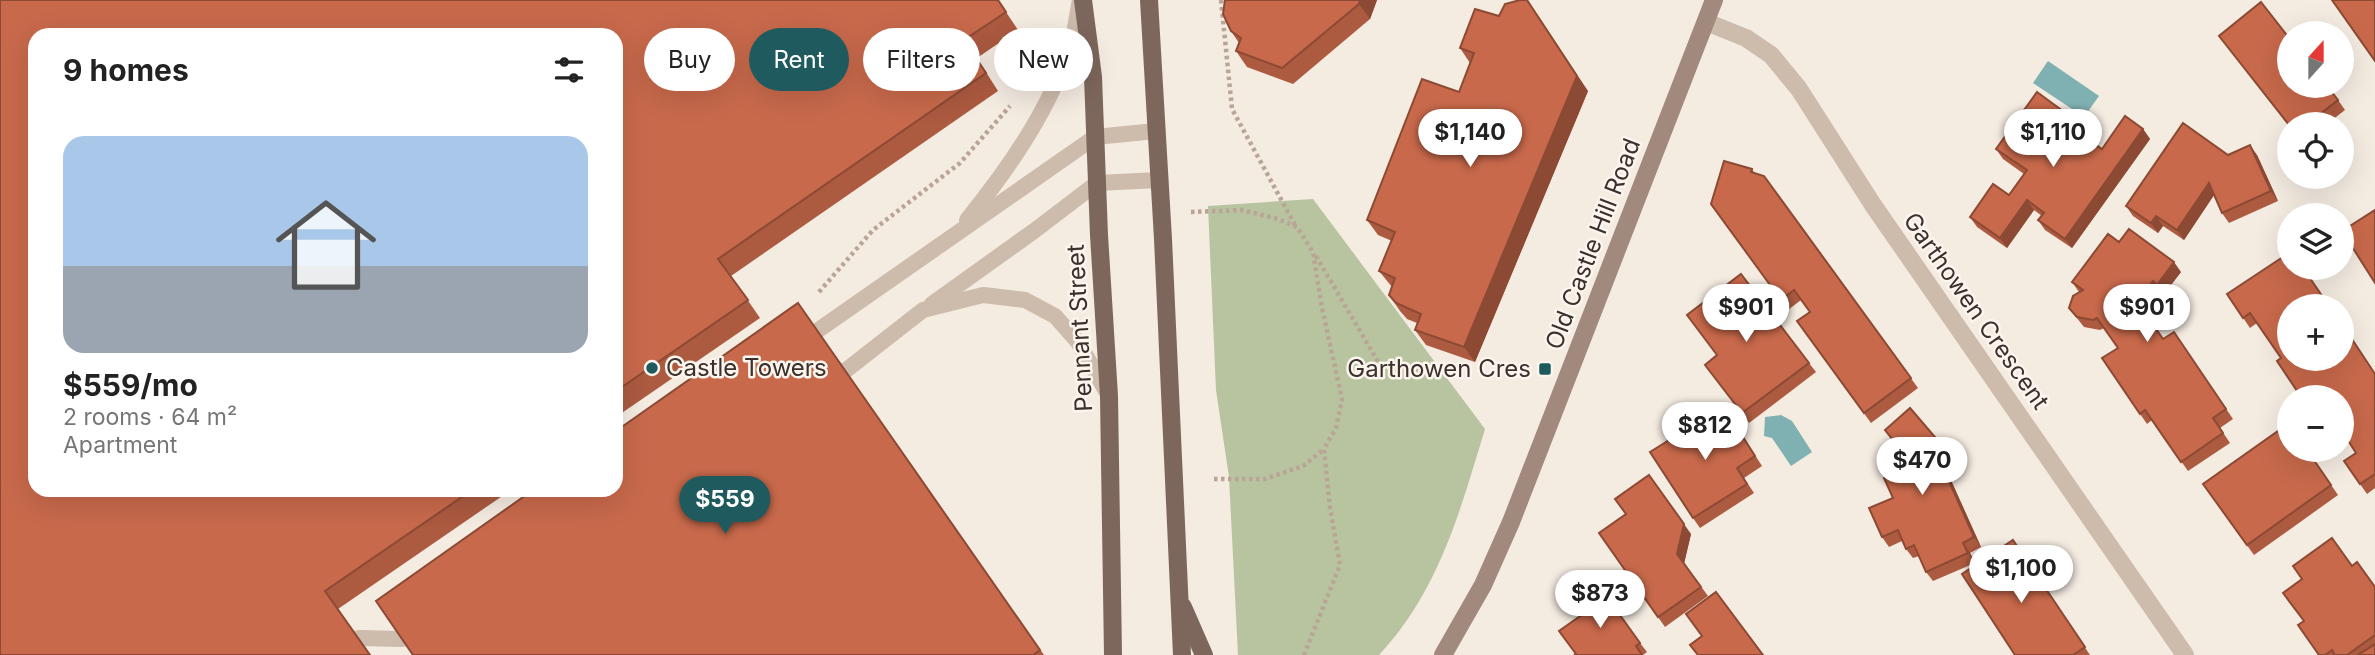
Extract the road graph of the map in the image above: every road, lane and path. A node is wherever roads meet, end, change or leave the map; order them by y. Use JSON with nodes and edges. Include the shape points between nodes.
{"nodes":[{"id":1,"x":1081,"y":0,"type":"edge"},
{"id":2,"x":1149,"y":0,"type":"edge"},
{"id":3,"x":1222,"y":0,"type":"edge"},
{"id":4,"x":1714,"y":0,"type":"edge"},
{"id":5,"x":1706,"y":22,"type":"junction"},
{"id":6,"x":1014,"y":102,"type":"dead end"},
{"id":7,"x":1156,"y":131,"type":"junction"},
{"id":8,"x":1094,"y":137,"type":"junction"},
{"id":9,"x":1159,"y":180,"type":"junction"},
{"id":10,"x":1097,"y":183,"type":"junction"},
{"id":11,"x":1191,"y":212,"type":"dead end"},
{"id":12,"x":1297,"y":227,"type":"junction"},
{"id":13,"x":952,"y":238,"type":"junction"},
{"id":14,"x":1313,"y":252,"type":"junction"},
{"id":15,"x":811,"y":298,"type":"dead end"},
{"id":16,"x":923,"y":310,"type":"junction"},
{"id":17,"x":817,"y":331,"type":"edge"},
{"id":18,"x":845,"y":372,"type":"edge"},
{"id":19,"x":1384,"y":372,"type":"dead end"},
{"id":20,"x":1109,"y":396,"type":"junction"},
{"id":21,"x":1324,"y":449,"type":"junction"},
{"id":22,"x":1214,"y":478,"type":"dead end"},
{"id":23,"x":1179,"y":597,"type":"junction"},
{"id":24,"x":359,"y":638,"type":"edge"},
{"id":25,"x":402,"y":639,"type":"edge"},
{"id":26,"x":1446,"y":654,"type":"edge"},
{"id":27,"x":1113,"y":655,"type":"edge"},
{"id":28,"x":1182,"y":655,"type":"edge"},
{"id":29,"x":1204,"y":655,"type":"edge"},
{"id":30,"x":1304,"y":655,"type":"edge"},
{"id":31,"x":2185,"y":655,"type":"edge"}],
"edges":[{"from":1,"to":8,"type":"main road","name":"Pennant Street","via":[[1093,77]]},
{"from":1,"to":13,"type":"lane","via":[[1072,42],[1047,100],[997,183]]},
{"from":2,"to":7,"type":"main road"},
{"from":3,"to":12,"type":"path","via":[[1232,109]]},
{"from":4,"to":5,"type":"street","name":"Old Castle Hill Road"},
{"from":5,"to":26,"type":"street","name":"Old Castle Hill Road","via":[[1511,522]]},
{"from":5,"to":31,"type":"street","name":"Garthowen Crescent","via":[[1746,38],[1771,55],[1799,89],[1873,205]]},
{"from":6,"to":15,"type":"path","via":[[960,163],[873,229]]},
{"from":7,"to":8,"type":"lane"},
{"from":7,"to":9,"type":"main road"},
{"from":8,"to":10,"type":"main road","name":"Pennant Street"},
{"from":8,"to":13,"type":"lane"},
{"from":9,"to":10,"type":"lane"},
{"from":9,"to":23,"type":"main road"},
{"from":10,"to":16,"type":"lane"},
{"from":10,"to":20,"type":"main road","name":"Pennant Street"},
{"from":11,"to":12,"type":"path","via":[[1242,210]]},
{"from":12,"to":14,"type":"path"},
{"from":13,"to":17,"type":"lane"},
{"from":14,"to":19,"type":"path"},
{"from":14,"to":21,"type":"path","via":[[1342,399],[1336,428]]},
{"from":16,"to":18,"type":"lane"},
{"from":16,"to":20,"type":"lane","via":[[983,295],[1025,300],[1055,316],[1078,342]]},
{"from":20,"to":27,"type":"main road","name":"Pennant Street"},
{"from":21,"to":22,"type":"path","via":[[1303,466],[1265,479]]},
{"from":21,"to":30,"type":"path","via":[[1340,565]]},
{"from":23,"to":28,"type":"main road"},
{"from":23,"to":29,"type":"main road"},
{"from":24,"to":25,"type":"lane"}]}
